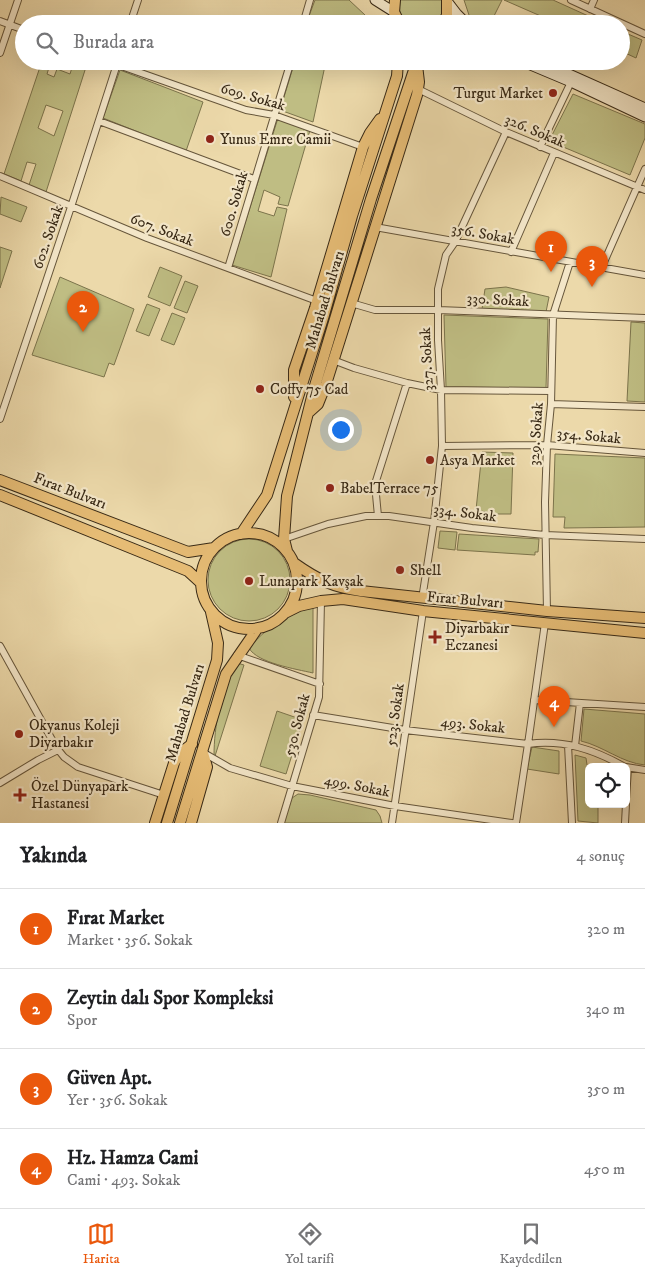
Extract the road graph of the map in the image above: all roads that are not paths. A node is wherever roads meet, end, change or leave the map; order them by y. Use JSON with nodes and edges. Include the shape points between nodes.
{"nodes":[{"id":1,"x":18,"y":0,"type":"edge"},
{"id":2,"x":138,"y":0,"type":"edge"},
{"id":3,"x":310,"y":0,"type":"edge"},
{"id":4,"x":375,"y":0,"type":"edge"},
{"id":5,"x":395,"y":0,"type":"edge"},
{"id":6,"x":447,"y":0,"type":"edge"},
{"id":7,"x":571,"y":0,"type":"edge"},
{"id":8,"x":594,"y":0,"type":"edge"},
{"id":9,"x":590,"y":9,"type":"junction"},
{"id":10,"x":133,"y":15,"type":"edge"},
{"id":11,"x":306,"y":15,"type":"edge"},
{"id":12,"x":392,"y":15,"type":"edge"},
{"id":13,"x":396,"y":15,"type":"edge"},
{"id":14,"x":447,"y":15,"type":"edge"},
{"id":15,"x":458,"y":15,"type":"edge"},
{"id":16,"x":603,"y":15,"type":"edge"},
{"id":17,"x":0,"y":21,"type":"edge"},
{"id":18,"x":10,"y":25,"type":"junction"},
{"id":19,"x":15,"y":27,"type":"edge"},
{"id":20,"x":630,"y":27,"type":"edge"},
{"id":21,"x":645,"y":34,"type":"edge"},
{"id":22,"x":0,"y":53,"type":"edge"},
{"id":23,"x":115,"y":70,"type":"edge"},
{"id":24,"x":136,"y":70,"type":"edge"},
{"id":25,"x":288,"y":70,"type":"edge"},
{"id":26,"x":397,"y":70,"type":"edge"},
{"id":27,"x":414,"y":70,"type":"edge"},
{"id":28,"x":418,"y":70,"type":"edge"},
{"id":29,"x":542,"y":70,"type":"edge"},
{"id":30,"x":560,"y":70,"type":"edge"},
{"id":31,"x":571,"y":82,"type":"junction"},
{"id":32,"x":418,"y":89,"type":"junction"},
{"id":33,"x":645,"y":108,"type":"edge"},
{"id":34,"x":386,"y":113,"type":"junction"},
{"id":35,"x":274,"y":115,"type":"junction"},
{"id":36,"x":645,"y":117,"type":"edge"},
{"id":37,"x":99,"y":121,"type":"junction"},
{"id":38,"x":506,"y":132,"type":"junction"},
{"id":39,"x":363,"y":147,"type":"junction"},
{"id":40,"x":540,"y":147,"type":"junction"},
{"id":41,"x":554,"y":152,"type":"junction"},
{"id":42,"x":645,"y":169,"type":"edge"},
{"id":43,"x":0,"y":176,"type":"edge"},
{"id":44,"x":254,"y":179,"type":"junction"},
{"id":45,"x":638,"y":187,"type":"junction"},
{"id":46,"x":645,"y":190,"type":"edge"},
{"id":47,"x":71,"y":207,"type":"junction"},
{"id":48,"x":375,"y":227,"type":"junction"},
{"id":49,"x":455,"y":242,"type":"junction"},
{"id":50,"x":511,"y":252,"type":"junction"},
{"id":51,"x":570,"y":262,"type":"junction"},
{"id":52,"x":228,"y":268,"type":"junction"},
{"id":53,"x":602,"y":269,"type":"junction"},
{"id":54,"x":645,"y":275,"type":"edge"},
{"id":55,"x":317,"y":301,"type":"junction"},
{"id":56,"x":351,"y":303,"type":"junction"},
{"id":57,"x":438,"y":310,"type":"junction"},
{"id":58,"x":553,"y":315,"type":"junction"},
{"id":59,"x":645,"y":318,"type":"edge"},
{"id":60,"x":333,"y":360,"type":"junction"},
{"id":61,"x":408,"y":383,"type":"junction"},
{"id":62,"x":441,"y":390,"type":"junction"},
{"id":63,"x":551,"y":391,"type":"junction"},
{"id":64,"x":3,"y":404,"type":"edge"},
{"id":65,"x":551,"y":404,"type":"junction"},
{"id":66,"x":645,"y":407,"type":"edge"},
{"id":67,"x":294,"y":411,"type":"junction"},
{"id":68,"x":308,"y":414,"type":"junction"},
{"id":69,"x":0,"y":420,"type":"edge"},
{"id":70,"x":442,"y":446,"type":"junction"},
{"id":71,"x":547,"y":446,"type":"junction"},
{"id":72,"x":645,"y":453,"type":"edge"},
{"id":73,"x":0,"y":480,"type":"edge"},
{"id":74,"x":0,"y":495,"type":"edge"},
{"id":75,"x":378,"y":516,"type":"junction"},
{"id":76,"x":434,"y":522,"type":"junction"},
{"id":77,"x":240,"y":534,"type":"junction"},
{"id":78,"x":545,"y":535,"type":"junction"},
{"id":79,"x":284,"y":538,"type":"junction"},
{"id":80,"x":645,"y":540,"type":"edge"},
{"id":81,"x":214,"y":548,"type":"junction"},
{"id":82,"x":287,"y":551,"type":"junction"},
{"id":83,"x":294,"y":564,"type":"junction"},
{"id":84,"x":200,"y":582,"type":"junction"},
{"id":85,"x":344,"y":594,"type":"junction"},
{"id":86,"x":422,"y":599,"type":"junction"},
{"id":87,"x":321,"y":601,"type":"junction"},
{"id":88,"x":210,"y":611,"type":"junction"},
{"id":89,"x":422,"y":611,"type":"junction"},
{"id":90,"x":547,"y":611,"type":"junction"},
{"id":91,"x":285,"y":613,"type":"junction"},
{"id":92,"x":645,"y":618,"type":"edge"},
{"id":93,"x":545,"y":623,"type":"junction"},
{"id":94,"x":257,"y":629,"type":"junction"},
{"id":95,"x":645,"y":633,"type":"edge"},
{"id":96,"x":0,"y":646,"type":"edge"},
{"id":97,"x":237,"y":655,"type":"junction"},
{"id":98,"x":320,"y":684,"type":"junction"},
{"id":99,"x":534,"y":700,"type":"junction"},
{"id":100,"x":580,"y":703,"type":"junction"},
{"id":101,"x":645,"y":707,"type":"edge"},
{"id":102,"x":313,"y":715,"type":"junction"},
{"id":103,"x":405,"y":730,"type":"junction"},
{"id":104,"x":192,"y":743,"type":"junction"},
{"id":105,"x":528,"y":744,"type":"junction"},
{"id":106,"x":572,"y":746,"type":"junction"},
{"id":107,"x":58,"y":750,"type":"junction"},
{"id":108,"x":203,"y":753,"type":"junction"},
{"id":109,"x":619,"y":763,"type":"edge"},
{"id":110,"x":630,"y":768,"type":"edge"},
{"id":111,"x":645,"y":770,"type":"edge"},
{"id":112,"x":0,"y":783,"type":"edge"},
{"id":113,"x":292,"y":786,"type":"junction"},
{"id":114,"x":164,"y":795,"type":"junction"},
{"id":115,"x":395,"y":806,"type":"junction"},
{"id":116,"x":626,"y":808,"type":"edge"},
{"id":117,"x":155,"y":823,"type":"edge"},
{"id":118,"x":167,"y":823,"type":"edge"},
{"id":119,"x":180,"y":823,"type":"edge"},
{"id":120,"x":191,"y":823,"type":"edge"},
{"id":121,"x":280,"y":823,"type":"edge"},
{"id":122,"x":392,"y":823,"type":"edge"},
{"id":123,"x":514,"y":823,"type":"edge"},
{"id":124,"x":572,"y":823,"type":"edge"},
{"id":125,"x":625,"y":823,"type":"edge"}],
"edges":[{"from":1,"to":18,"type":"street"},
{"from":2,"to":10,"type":"street"},
{"from":3,"to":11,"type":"street"},
{"from":4,"to":12,"type":"main road"},
{"from":5,"to":13,"type":"main road"},
{"from":6,"to":14,"type":"main road"},
{"from":6,"to":15,"type":"main road"},
{"from":7,"to":9,"type":"street"},
{"from":8,"to":9,"type":"street"},
{"from":9,"to":16,"type":"street"},
{"from":17,"to":18,"type":"street"},
{"from":18,"to":19,"type":"street"},
{"from":18,"to":22,"type":"street"},
{"from":20,"to":21,"type":"street"},
{"from":23,"to":37,"type":"street","name":"602. Sokak"},
{"from":24,"to":35,"type":"street","name":"609. Sokak","via":[[246,110]]},
{"from":25,"to":35,"type":"street","name":"600. Sokak"},
{"from":26,"to":34,"type":"main road","name":"Mahabad Bulvarı"},
{"from":27,"to":68,"type":"main road","name":"Mahabad Bulvarı","via":[[371,199]]},
{"from":28,"to":32,"type":"main road"},
{"from":29,"to":31,"type":"main road"},
{"from":30,"to":33,"type":"main road"},
{"from":31,"to":36,"type":"main road"},
{"from":31,"to":40,"type":"street"},
{"from":32,"to":38,"type":"street","name":"326. Sokak"},
{"from":32,"to":48,"type":"main road"},
{"from":34,"to":39,"type":"main road"},
{"from":34,"to":67,"type":"main road","name":"Mahabad Bulvarı"},
{"from":35,"to":39,"type":"street","name":"609. Sokak"},
{"from":35,"to":44,"type":"street","name":"600. Sokak"},
{"from":37,"to":44,"type":"street"},
{"from":37,"to":47,"type":"street","name":"602. Sokak"},
{"from":38,"to":40,"type":"street","name":"326. Sokak"},
{"from":38,"to":49,"type":"street","name":"327. Sokak"},
{"from":39,"to":55,"type":"main road"},
{"from":40,"to":41,"type":"street","name":"326. Sokak"},
{"from":41,"to":45,"type":"street","name":"326. Sokak"},
{"from":41,"to":50,"type":"street"},
{"from":42,"to":45,"type":"street"},
{"from":43,"to":47,"type":"street","name":"607. Sokak"},
{"from":44,"to":52,"type":"street","name":"600. Sokak"},
{"from":45,"to":46,"type":"street","name":"326. Sokak"},
{"from":45,"to":53,"type":"street"},
{"from":47,"to":52,"type":"street","name":"607. Sokak"},
{"from":47,"to":64,"type":"street","name":"602. Sokak"},
{"from":48,"to":49,"type":"street","name":"356. Sokak"},
{"from":48,"to":56,"type":"main road"},
{"from":49,"to":50,"type":"street","name":"356. Sokak"},
{"from":49,"to":57,"type":"street","name":"327. Sokak","via":[[446,255],[441,274]]},
{"from":50,"to":51,"type":"street","name":"356. Sokak"},
{"from":51,"to":53,"type":"street","name":"356. Sokak"},
{"from":51,"to":58,"type":"street","name":"329. Sokak"},
{"from":52,"to":55,"type":"street","name":"607. Sokak"},
{"from":53,"to":54,"type":"street","name":"356. Sokak"},
{"from":55,"to":67,"type":"main road","via":[[294,370]]},
{"from":56,"to":57,"type":"street","name":"330. Sokak","via":[[375,310]]},
{"from":56,"to":60,"type":"main road"},
{"from":57,"to":58,"type":"street","name":"330. Sokak"},
{"from":57,"to":62,"type":"street","name":"327. Sokak"},
{"from":58,"to":59,"type":"street","name":"330. Sokak"},
{"from":58,"to":63,"type":"street","name":"329. Sokak"},
{"from":60,"to":61,"type":"street"},
{"from":60,"to":68,"type":"main road","via":[[318,404]]},
{"from":61,"to":62,"type":"street"},
{"from":61,"to":75,"type":"street","via":[[376,484]]},
{"from":62,"to":63,"type":"street"},
{"from":62,"to":70,"type":"street","name":"327. Sokak"},
{"from":63,"to":65,"type":"street","name":"329. Sokak"},
{"from":64,"to":69,"type":"street","name":"602. Sokak"},
{"from":65,"to":66,"type":"street"},
{"from":65,"to":71,"type":"street","name":"329. Sokak"},
{"from":67,"to":77,"type":"main road","name":"Mahabad Bulvarı","via":[[267,495]]},
{"from":68,"to":79,"type":"main road","name":"Mahabad Bulvarı","via":[[286,496]]},
{"from":70,"to":71,"type":"street","name":"354. Sokak"},
{"from":70,"to":76,"type":"street","name":"327. Sokak"},
{"from":71,"to":72,"type":"street","name":"354. Sokak"},
{"from":71,"to":78,"type":"street","name":"329. Sokak"},
{"from":73,"to":81,"type":"main road","name":"Fırat Bulvarı","via":[[188,552]]},
{"from":74,"to":84,"type":"main road","name":"Fırat Bulvarı","via":[[188,571]]},
{"from":75,"to":76,"type":"street","name":"334. Sokak"},
{"from":75,"to":79,"type":"street","name":"334. Sokak","via":[[328,524]]},
{"from":76,"to":78,"type":"street","name":"334. Sokak"},
{"from":76,"to":86,"type":"street","name":"327. Sokak"},
{"from":77,"to":81,"type":"main road","via":[[226,538]]},
{"from":77,"to":82,"type":"main road","via":[[266,536]]},
{"from":78,"to":80,"type":"street","name":"334. Sokak"},
{"from":78,"to":90,"type":"street","name":"329. Sokak"},
{"from":79,"to":82,"type":"main road","name":"Mahabad Bulvarı"},
{"from":81,"to":84,"type":"main road","via":[[204,564]]},
{"from":82,"to":83,"type":"main road"},
{"from":83,"to":85,"type":"main road","name":"Fırat Bulvarı"},
{"from":83,"to":91,"type":"main road","via":[[295,594]]},
{"from":84,"to":88,"type":"main road"},
{"from":85,"to":86,"type":"main road","name":"Fırat Bulvarı"},
{"from":85,"to":87,"type":"main road","name":"Fırat Bulvarı"},
{"from":85,"to":89,"type":"main road","name":"Fırat Bulvarı"},
{"from":86,"to":90,"type":"main road","name":"Fırat Bulvarı"},
{"from":87,"to":91,"type":"main road","name":"Fırat Bulvarı"},
{"from":87,"to":98,"type":"street","name":"530. Sokak"},
{"from":88,"to":94,"type":"main road","via":[[231,626]]},
{"from":88,"to":104,"type":"main road","name":"Mahabad Bulvarı","via":[[218,643],[217,660]]},
{"from":89,"to":93,"type":"main road","name":"Fırat Bulvarı"},
{"from":89,"to":103,"type":"street","name":"523. Sokak"},
{"from":90,"to":92,"type":"main road","name":"Fırat Bulvarı"},
{"from":91,"to":94,"type":"main road","via":[[268,626]]},
{"from":93,"to":95,"type":"main road","name":"Fırat Bulvarı"},
{"from":93,"to":99,"type":"street"},
{"from":94,"to":97,"type":"main road","name":"Mahabad Bulvarı"},
{"from":96,"to":107,"type":"street"},
{"from":97,"to":98,"type":"street"},
{"from":97,"to":108,"type":"main road","name":"Mahabad Bulvarı","via":[[220,689]]},
{"from":98,"to":102,"type":"street","name":"530. Sokak"},
{"from":99,"to":100,"type":"street"},
{"from":99,"to":105,"type":"street"},
{"from":100,"to":101,"type":"street"},
{"from":100,"to":106,"type":"street"},
{"from":102,"to":103,"type":"street","name":"493. Sokak"},
{"from":102,"to":113,"type":"street","name":"530. Sokak"},
{"from":103,"to":105,"type":"street","name":"493. Sokak"},
{"from":103,"to":115,"type":"street","name":"523. Sokak"},
{"from":104,"to":114,"type":"main road","via":[[174,763]]},
{"from":104,"to":118,"type":"main road","name":"Mahabad Bulvarı"},
{"from":105,"to":106,"type":"street","name":"493. Sokak"},
{"from":105,"to":123,"type":"street"},
{"from":106,"to":109,"type":"street","name":"493. Sokak","via":[[602,754]]},
{"from":106,"to":124,"type":"street"},
{"from":107,"to":112,"type":"street"},
{"from":107,"to":114,"type":"street","via":[[78,767]]},
{"from":108,"to":113,"type":"street","name":"499. Sokak","via":[[230,768]]},
{"from":108,"to":119,"type":"main road","name":"Mahabad Bulvarı"},
{"from":108,"to":120,"type":"main road","via":[[207,766]]},
{"from":110,"to":111,"type":"street","name":"493. Sokak"},
{"from":113,"to":115,"type":"street","name":"499. Sokak"},
{"from":113,"to":121,"type":"street","name":"530. Sokak"},
{"from":114,"to":117,"type":"main road"},
{"from":115,"to":122,"type":"street","name":"523. Sokak"},
{"from":115,"to":123,"type":"street","name":"499. Sokak"},
{"from":116,"to":125,"type":"street"}]}
